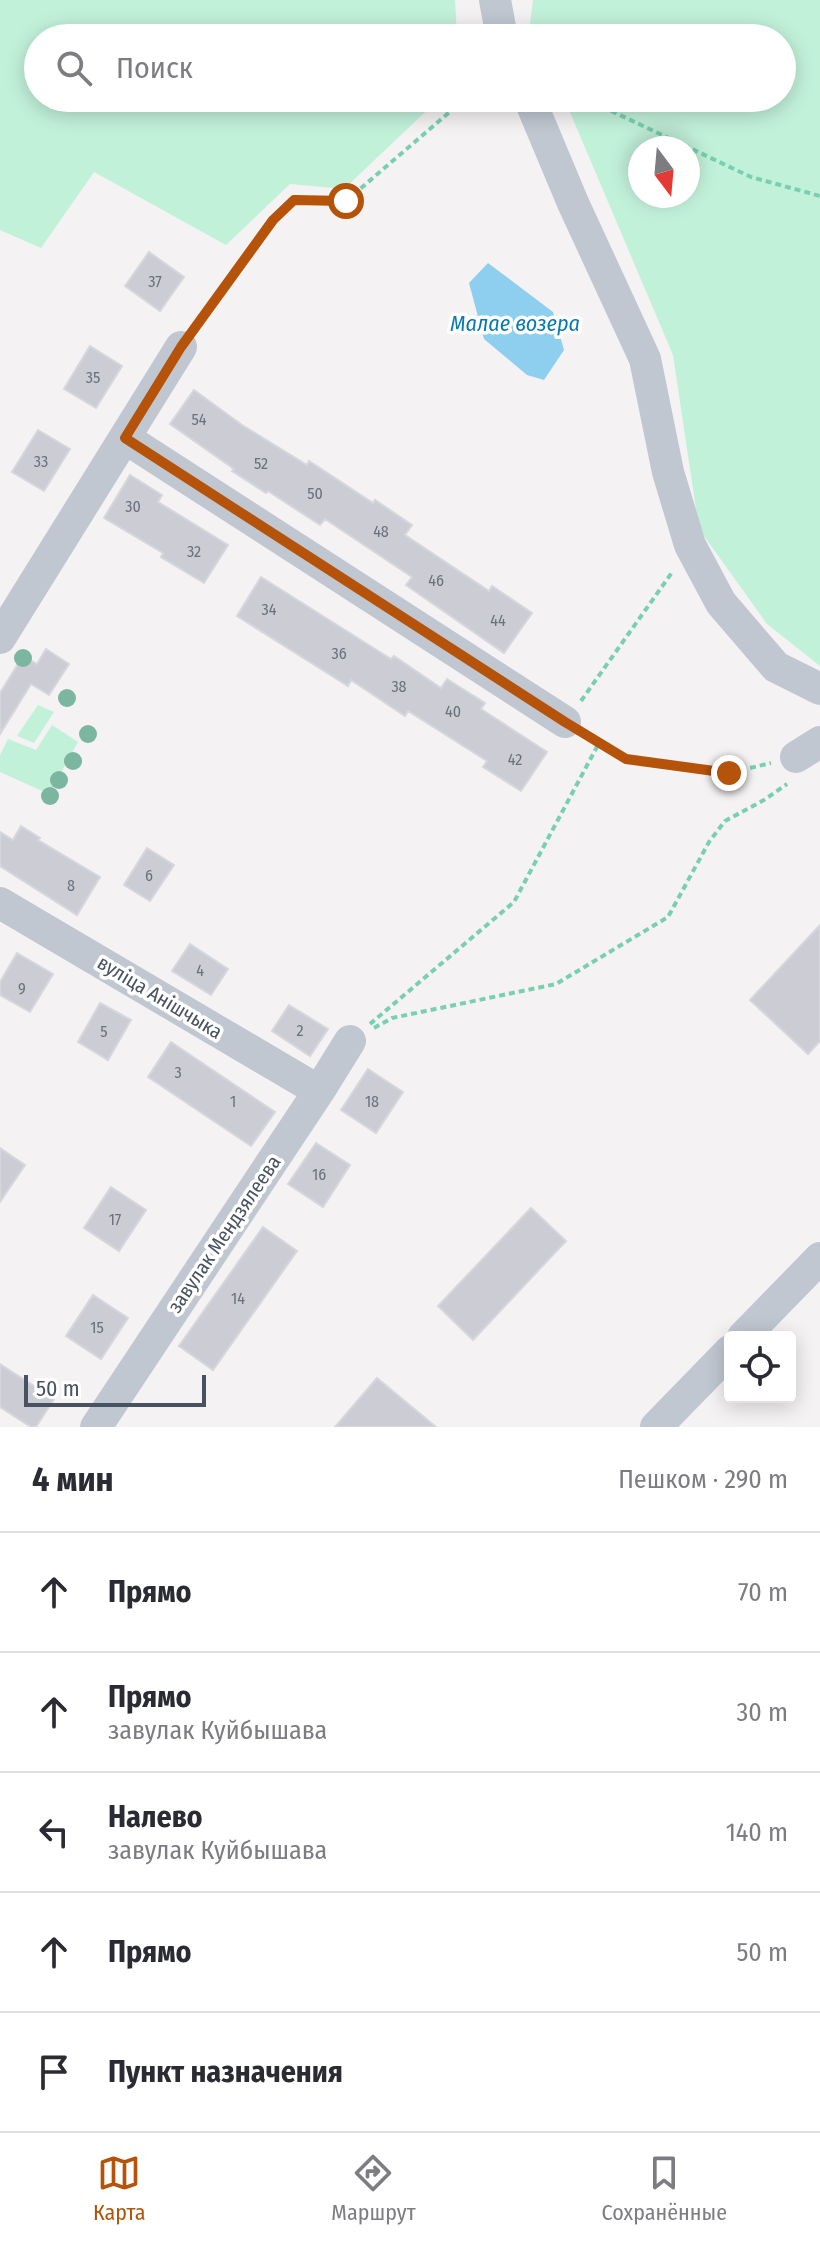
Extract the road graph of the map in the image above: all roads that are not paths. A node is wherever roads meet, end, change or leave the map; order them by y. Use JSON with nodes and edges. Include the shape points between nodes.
{"nodes":[{"id":1,"x":495,"y":0,"type":"edge"},
{"id":2,"x":499,"y":24,"type":"edge"},
{"id":3,"x":535,"y":112,"type":"edge"},
{"id":4,"x":181,"y":347,"type":"road end"},
{"id":5,"x":125,"y":438,"type":"junction"},
{"id":6,"x":0,"y":638,"type":"edge"},
{"id":7,"x":820,"y":689,"type":"edge"},
{"id":8,"x":565,"y":722,"type":"road end"},
{"id":9,"x":0,"y":903,"type":"edge"},
{"id":10,"x":350,"y":1041,"type":"road end"},
{"id":11,"x":319,"y":1091,"type":"junction"},
{"id":12,"x":820,"y":1258,"type":"edge"},
{"id":13,"x":749,"y":1331,"type":"edge"},
{"id":14,"x":724,"y":1357,"type":"edge"},
{"id":15,"x":96,"y":1427,"type":"edge"},
{"id":16,"x":656,"y":1427,"type":"edge"}],
"edges":[{"from":1,"to":2,"type":"street"},
{"from":3,"to":7,"type":"street","via":[[645,359],[668,472],[690,545],[721,603],[776,667]]},
{"from":4,"to":5,"type":"street"},
{"from":5,"to":6,"type":"street"},
{"from":5,"to":8,"type":"street"},
{"from":9,"to":11,"type":"street","name":"вуліца Анішчыка"},
{"from":10,"to":11,"type":"street","name":"завулак Мендзялеева"},
{"from":11,"to":15,"type":"street","name":"завулак Мендзялеева"},
{"from":12,"to":13,"type":"street"},
{"from":14,"to":16,"type":"street"}]}
